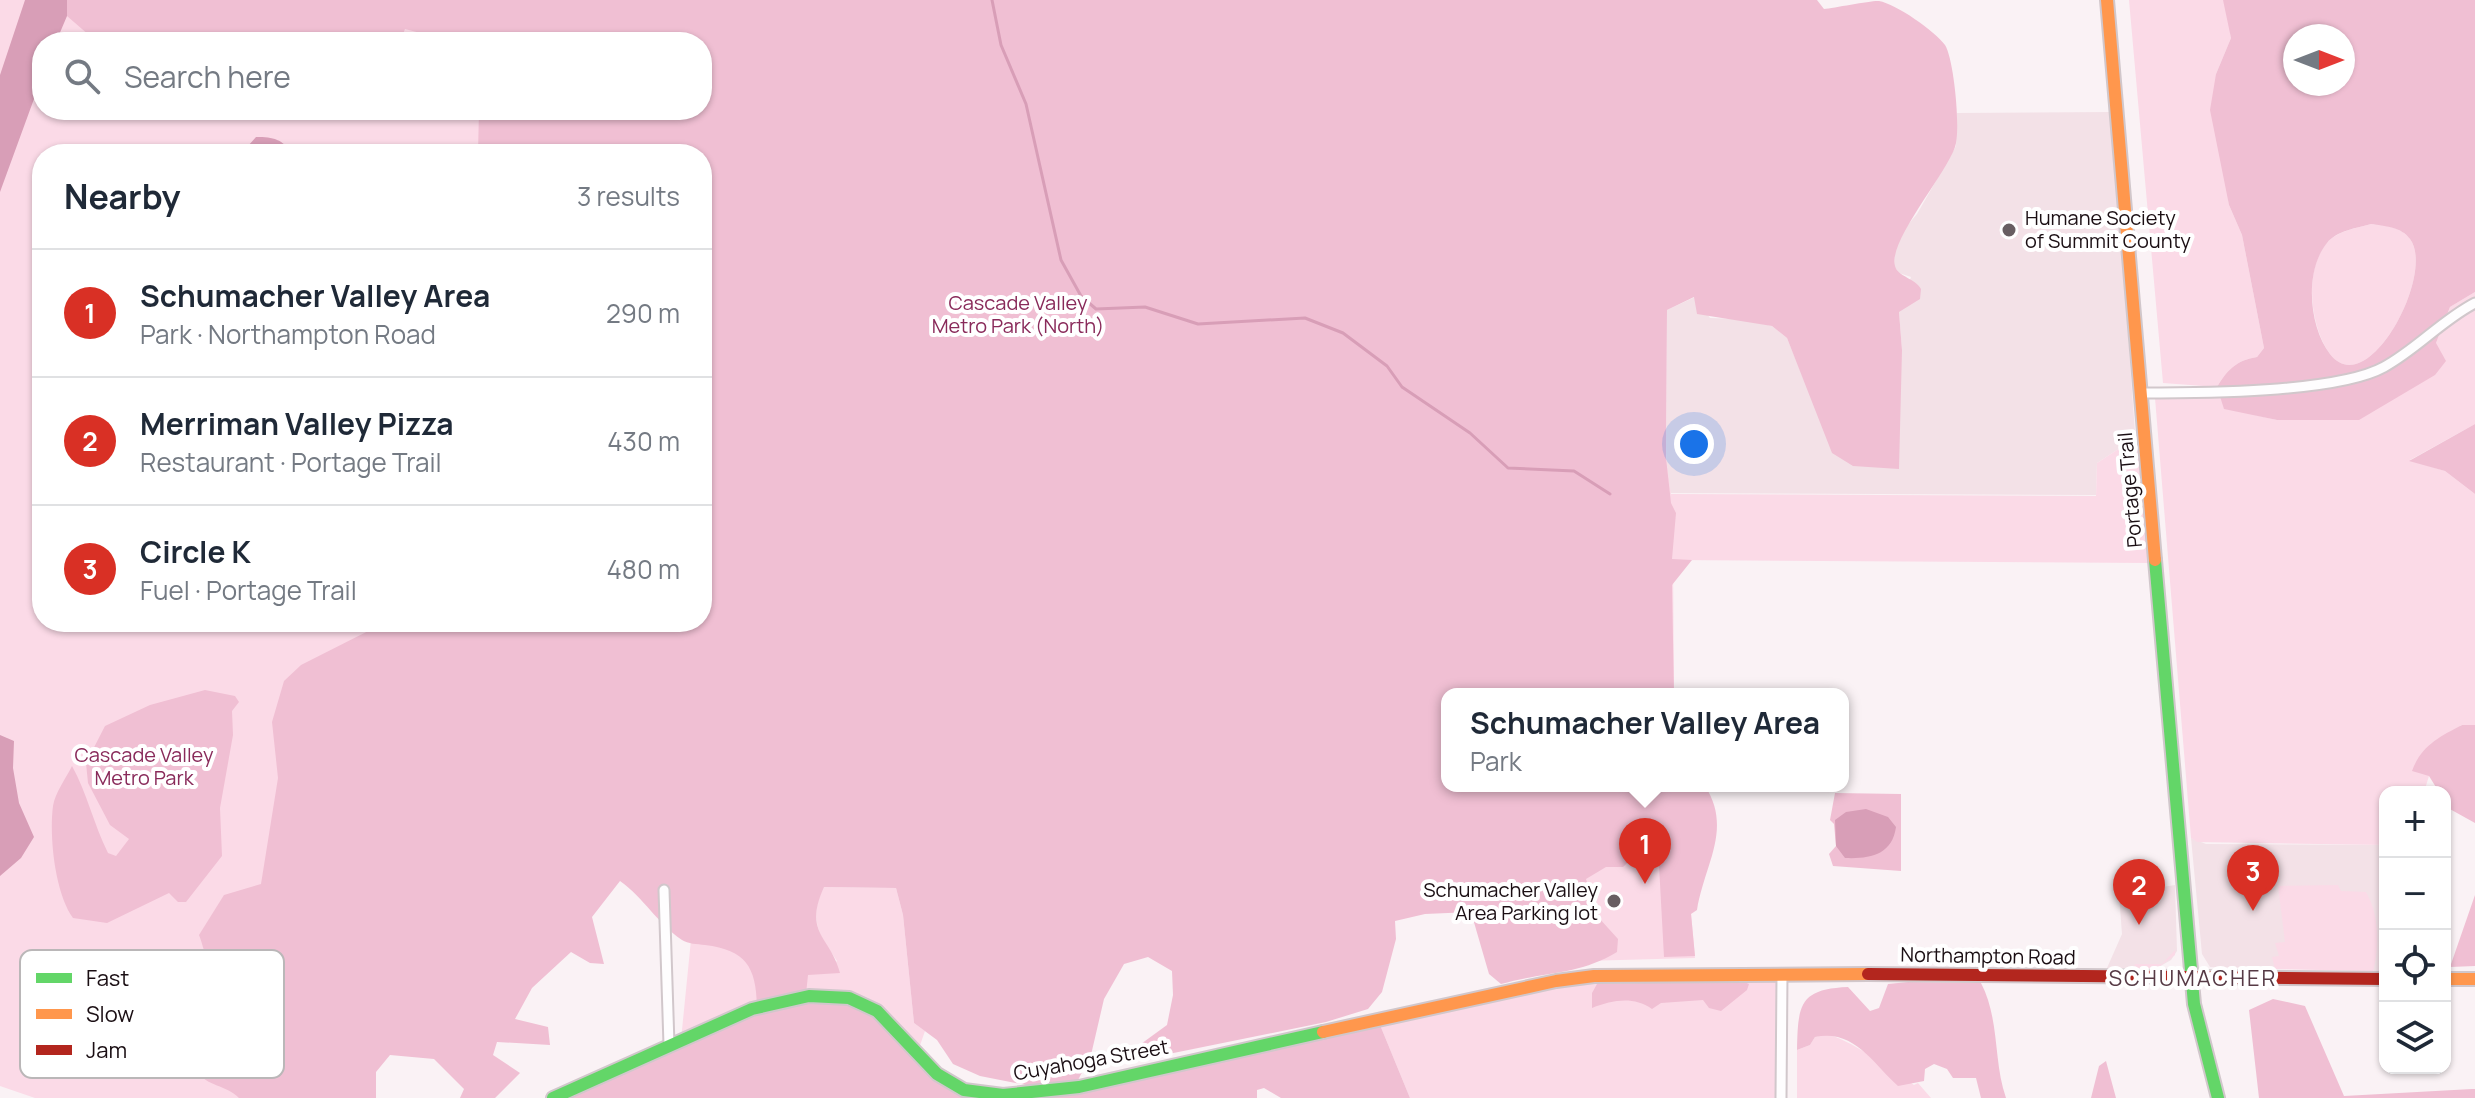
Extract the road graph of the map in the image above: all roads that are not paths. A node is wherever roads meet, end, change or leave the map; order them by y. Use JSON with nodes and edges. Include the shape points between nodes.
{"nodes":[{"id":1,"x":2107,"y":0,"type":"edge"},
{"id":2,"x":2475,"y":303,"type":"edge"},
{"id":3,"x":2141,"y":393,"type":"junction"},
{"id":4,"x":664,"y":890,"type":"dead end"},
{"id":5,"x":1782,"y":975,"type":"junction"},
{"id":6,"x":1590,"y":976,"type":"joint"},
{"id":7,"x":2192,"y":977,"type":"junction"},
{"id":8,"x":2379,"y":979,"type":"edge"},
{"id":9,"x":2451,"y":979,"type":"edge"},
{"id":10,"x":2475,"y":979,"type":"edge"},
{"id":11,"x":669,"y":1045,"type":"junction"},
{"id":12,"x":553,"y":1098,"type":"edge"},
{"id":13,"x":1781,"y":1098,"type":"edge"},
{"id":14,"x":2218,"y":1098,"type":"edge"}],
"edges":[{"from":1,"to":3,"type":"street","name":"Portage Trail"},
{"from":2,"to":3,"type":"street","via":[[2383,368],[2349,380]]},
{"from":3,"to":7,"type":"street","name":"Portage Trail"},
{"from":4,"to":11,"type":"street"},
{"from":5,"to":6,"type":"street","name":"Northampton Road"},
{"from":5,"to":7,"type":"street","name":"Northampton Road"},
{"from":5,"to":13,"type":"street"},
{"from":6,"to":11,"type":"street","name":"Cuyahoga Street","via":[[1135,1074],[1003,1095],[961,1089],[938,1077],[887,1015],[866,1001],[841,994],[776,1000]]},
{"from":7,"to":8,"type":"street","name":"Northampton Road"},
{"from":7,"to":14,"type":"street","name":"Portage Trail"},
{"from":9,"to":10,"type":"street"},
{"from":11,"to":12,"type":"street","name":"Cuyahoga Street"}]}
